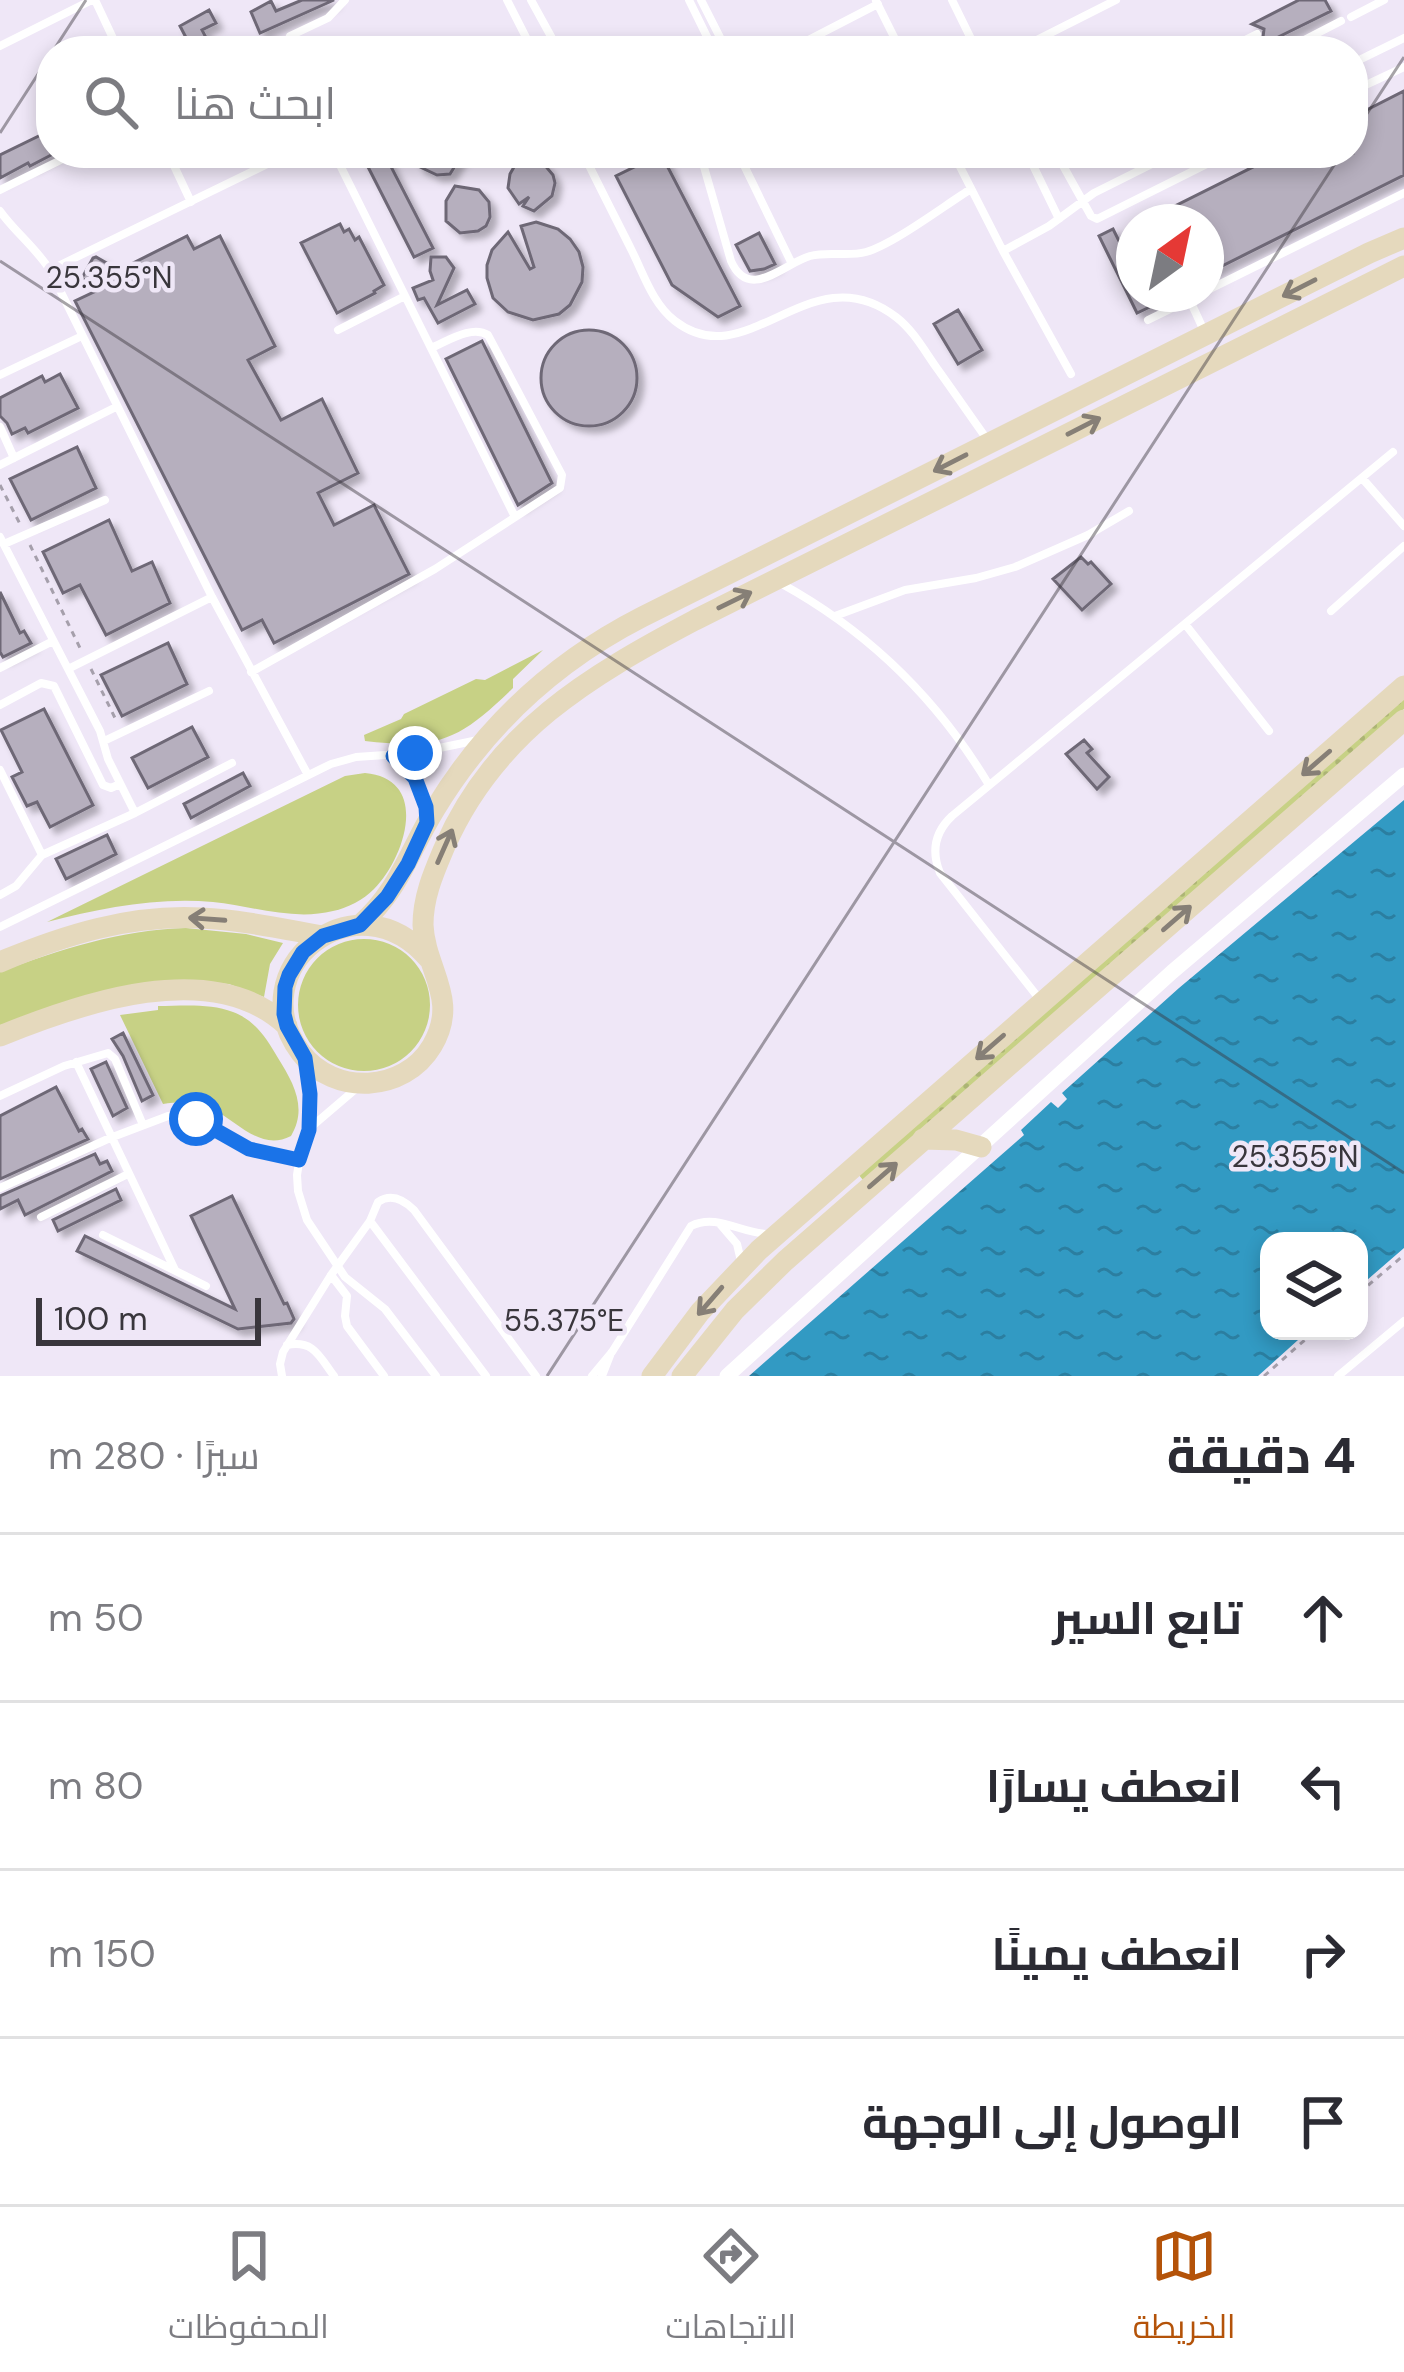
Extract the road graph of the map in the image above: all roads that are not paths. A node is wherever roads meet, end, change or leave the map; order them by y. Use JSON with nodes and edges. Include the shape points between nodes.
{"nodes":[{"id":1,"x":94,"y":0,"type":"edge"},
{"id":2,"x":345,"y":0,"type":"edge"},
{"id":3,"x":507,"y":0,"type":"edge"},
{"id":4,"x":531,"y":0,"type":"edge"},
{"id":5,"x":688,"y":0,"type":"edge"},
{"id":6,"x":701,"y":0,"type":"edge"},
{"id":7,"x":952,"y":0,"type":"edge"},
{"id":8,"x":1116,"y":0,"type":"edge"},
{"id":9,"x":1383,"y":0,"type":"edge"},
{"id":10,"x":877,"y":2,"type":"edge"},
{"id":11,"x":1257,"y":34,"type":"dead end"},
{"id":12,"x":112,"y":36,"type":"edge"},
{"id":13,"x":289,"y":36,"type":"edge"},
{"id":14,"x":525,"y":36,"type":"edge"},
{"id":15,"x":551,"y":36,"type":"edge"},
{"id":16,"x":706,"y":36,"type":"edge"},
{"id":17,"x":719,"y":36,"type":"edge"},
{"id":18,"x":815,"y":36,"type":"edge"},
{"id":19,"x":894,"y":36,"type":"edge"},
{"id":20,"x":970,"y":36,"type":"edge"},
{"id":21,"x":1045,"y":36,"type":"edge"},
{"id":22,"x":1253,"y":36,"type":"edge"},
{"id":23,"x":1313,"y":36,"type":"edge"},
{"id":24,"x":1404,"y":38,"type":"edge"},
{"id":25,"x":0,"y":46,"type":"edge"},
{"id":26,"x":1368,"y":56,"type":"edge"},
{"id":27,"x":1404,"y":67,"type":"edge"},
{"id":28,"x":1368,"y":84,"type":"edge"},
{"id":29,"x":45,"y":168,"type":"edge"},
{"id":30,"x":174,"y":168,"type":"edge"},
{"id":31,"x":259,"y":168,"type":"edge"},
{"id":32,"x":341,"y":168,"type":"edge"},
{"id":33,"x":590,"y":168,"type":"edge"},
{"id":34,"x":704,"y":168,"type":"edge"},
{"id":35,"x":745,"y":168,"type":"edge"},
{"id":36,"x":960,"y":168,"type":"edge"},
{"id":37,"x":1034,"y":168,"type":"edge"},
{"id":38,"x":1065,"y":168,"type":"edge"},
{"id":39,"x":1145,"y":168,"type":"edge"},
{"id":40,"x":1199,"y":168,"type":"edge"},
{"id":41,"x":971,"y":189,"type":"junction"},
{"id":42,"x":0,"y":190,"type":"edge"},
{"id":43,"x":1404,"y":193,"type":"edge"},
{"id":44,"x":1082,"y":201,"type":"junction"},
{"id":45,"x":190,"y":202,"type":"junction"},
{"id":46,"x":0,"y":211,"type":"edge"},
{"id":47,"x":1059,"y":219,"type":"junction"},
{"id":48,"x":1404,"y":238,"type":"edge"},
{"id":49,"x":1003,"y":251,"type":"junction"},
{"id":50,"x":792,"y":264,"type":"junction"},
{"id":51,"x":1404,"y":266,"type":"edge"},
{"id":52,"x":50,"y":270,"type":"junction"},
{"id":53,"x":1224,"y":283,"type":"edge"},
{"id":54,"x":405,"y":296,"type":"junction"},
{"id":55,"x":1162,"y":312,"type":"edge"},
{"id":56,"x":1196,"y":312,"type":"edge"},
{"id":57,"x":1148,"y":320,"type":"dead end"},
{"id":58,"x":338,"y":330,"type":"dead end"},
{"id":59,"x":1206,"y":334,"type":"junction"},
{"id":60,"x":82,"y":336,"type":"junction"},
{"id":61,"x":431,"y":348,"type":"junction"},
{"id":62,"x":1071,"y":374,"type":"dead end"},
{"id":63,"x":0,"y":375,"type":"edge"},
{"id":64,"x":116,"y":406,"type":"junction"},
{"id":65,"x":0,"y":427,"type":"edge"},
{"id":66,"x":990,"y":443,"type":"junction"},
{"id":67,"x":1393,"y":452,"type":"dead end"},
{"id":68,"x":14,"y":458,"type":"junction"},
{"id":69,"x":0,"y":465,"type":"edge"},
{"id":70,"x":1361,"y":478,"type":"junction"},
{"id":71,"x":106,"y":500,"type":"dead end"},
{"id":72,"x":1404,"y":509,"type":"edge"},
{"id":73,"x":1129,"y":511,"type":"dead end"},
{"id":74,"x":515,"y":517,"type":"junction"},
{"id":75,"x":1396,"y":517,"type":"junction"},
{"id":76,"x":1404,"y":526,"type":"edge"},
{"id":77,"x":2,"y":541,"type":"edge"},
{"id":78,"x":1404,"y":546,"type":"edge"},
{"id":79,"x":776,"y":580,"type":"junction"},
{"id":80,"x":212,"y":597,"type":"junction"},
{"id":81,"x":1331,"y":611,"type":"dead end"},
{"id":82,"x":835,"y":616,"type":"junction"},
{"id":83,"x":1185,"y":624,"type":"junction"},
{"id":84,"x":53,"y":641,"type":"junction"},
{"id":85,"x":588,"y":647,"type":"junction"},
{"id":86,"x":0,"y":668,"type":"edge"},
{"id":87,"x":68,"y":669,"type":"junction"},
{"id":88,"x":251,"y":672,"type":"junction"},
{"id":89,"x":1404,"y":686,"type":"edge"},
{"id":90,"x":209,"y":691,"type":"dead end"},
{"id":91,"x":0,"y":705,"type":"edge"},
{"id":92,"x":1404,"y":720,"type":"edge"},
{"id":93,"x":1269,"y":731,"type":"dead end"},
{"id":94,"x":485,"y":738,"type":"junction"},
{"id":95,"x":104,"y":741,"type":"junction"},
{"id":96,"x":393,"y":756,"type":"junction"},
{"id":97,"x":232,"y":763,"type":"dead end"},
{"id":98,"x":494,"y":765,"type":"junction"},
{"id":99,"x":0,"y":770,"type":"edge"},
{"id":100,"x":308,"y":775,"type":"junction"},
{"id":101,"x":1404,"y":775,"type":"edge"},
{"id":102,"x":120,"y":784,"type":"junction"},
{"id":103,"x":989,"y":785,"type":"junction"},
{"id":104,"x":135,"y":814,"type":"junction"},
{"id":105,"x":427,"y":823,"type":"junction"},
{"id":106,"x":42,"y":855,"type":"junction"},
{"id":107,"x":0,"y":895,"type":"edge"},
{"id":108,"x":360,"y":925,"type":"junction"},
{"id":109,"x":0,"y":927,"type":"edge"},
{"id":110,"x":323,"y":936,"type":"junction"},
{"id":111,"x":429,"y":959,"type":"junction"},
{"id":112,"x":0,"y":962,"type":"edge"},
{"id":113,"x":1042,"y":1002,"type":"junction"},
{"id":114,"x":287,"y":1026,"type":"junction"},
{"id":115,"x":0,"y":1036,"type":"edge"},
{"id":116,"x":305,"y":1058,"type":"junction"},
{"id":117,"x":76,"y":1062,"type":"junction"},
{"id":118,"x":362,"y":1084,"type":"junction"},
{"id":119,"x":0,"y":1096,"type":"edge"},
{"id":120,"x":143,"y":1125,"type":"junction"},
{"id":121,"x":309,"y":1130,"type":"junction"},
{"id":122,"x":110,"y":1138,"type":"junction"},
{"id":123,"x":923,"y":1138,"type":"junction"},
{"id":124,"x":981,"y":1147,"type":"junction"},
{"id":125,"x":299,"y":1160,"type":"junction"},
{"id":126,"x":128,"y":1174,"type":"junction"},
{"id":127,"x":838,"y":1179,"type":"junction"},
{"id":128,"x":0,"y":1188,"type":"edge"},
{"id":129,"x":41,"y":1217,"type":"dead end"},
{"id":130,"x":370,"y":1221,"type":"junction"},
{"id":131,"x":718,"y":1222,"type":"junction"},
{"id":132,"x":777,"y":1234,"type":"junction"},
{"id":133,"x":103,"y":1235,"type":"dead end"},
{"id":134,"x":785,"y":1261,"type":"junction"},
{"id":135,"x":742,"y":1267,"type":"junction"},
{"id":136,"x":175,"y":1270,"type":"junction"},
{"id":137,"x":334,"y":1271,"type":"junction"},
{"id":138,"x":206,"y":1286,"type":"dead end"},
{"id":139,"x":363,"y":1292,"type":"junction"},
{"id":140,"x":347,"y":1301,"type":"junction"},
{"id":141,"x":1404,"y":1321,"type":"edge"},
{"id":142,"x":287,"y":1345,"type":"junction"},
{"id":143,"x":611,"y":1352,"type":"junction"},
{"id":144,"x":282,"y":1376,"type":"edge"},
{"id":145,"x":334,"y":1376,"type":"edge"},
{"id":146,"x":384,"y":1376,"type":"edge"},
{"id":147,"x":436,"y":1376,"type":"edge"},
{"id":148,"x":486,"y":1376,"type":"edge"},
{"id":149,"x":536,"y":1376,"type":"edge"},
{"id":150,"x":592,"y":1376,"type":"edge"},
{"id":151,"x":602,"y":1376,"type":"edge"},
{"id":152,"x":652,"y":1376,"type":"edge"},
{"id":153,"x":682,"y":1376,"type":"edge"},
{"id":154,"x":727,"y":1376,"type":"edge"},
{"id":155,"x":1338,"y":1376,"type":"edge"}],
"edges":[{"from":1,"to":12,"type":"lane"},
{"from":1,"to":25,"type":"lane"},
{"from":2,"to":13,"type":"lane"},
{"from":3,"to":14,"type":"lane"},
{"from":4,"to":15,"type":"lane"},
{"from":5,"to":16,"type":"lane"},
{"from":6,"to":17,"type":"lane"},
{"from":7,"to":20,"type":"lane"},
{"from":8,"to":21,"type":"lane"},
{"from":9,"to":23,"type":"lane"},
{"from":10,"to":18,"type":"lane"},
{"from":10,"to":19,"type":"lane"},
{"from":11,"to":22,"type":"lane"},
{"from":24,"to":26,"type":"lane"},
{"from":27,"to":28,"type":"lane"},
{"from":29,"to":42,"type":"lane"},
{"from":30,"to":45,"type":"lane"},
{"from":31,"to":45,"type":"lane"},
{"from":32,"to":54,"type":"lane"},
{"from":33,"to":66,"type":"lane","via":[[655,298],[677,323],[730,336],[811,301],[874,304],[915,336]]},
{"from":34,"to":50,"type":"lane","via":[[735,271],[762,279]]},
{"from":35,"to":50,"type":"lane"},
{"from":36,"to":41,"type":"lane"},
{"from":37,"to":47,"type":"lane"},
{"from":38,"to":44,"type":"lane"},
{"from":39,"to":44,"type":"lane"},
{"from":40,"to":44,"type":"lane","via":[[1100,218]]},
{"from":41,"to":49,"type":"lane"},
{"from":41,"to":50,"type":"lane","via":[[868,251]]},
{"from":43,"to":53,"type":"lane"},
{"from":44,"to":47,"type":"lane"},
{"from":45,"to":52,"type":"lane"},
{"from":46,"to":52,"type":"lane"},
{"from":47,"to":49,"type":"lane"},
{"from":48,"to":59,"type":"main road","one_way":true},
{"from":49,"to":62,"type":"lane"},
{"from":79,"to":51,"type":"main road","one_way":true},
{"from":52,"to":60,"type":"lane"},
{"from":54,"to":58,"type":"lane"},
{"from":54,"to":61,"type":"lane"},
{"from":55,"to":57,"type":"lane"},
{"from":56,"to":59,"type":"lane"},
{"from":59,"to":66,"type":"main road"},
{"from":60,"to":63,"type":"lane"},
{"from":60,"to":64,"type":"lane"},
{"from":61,"to":74,"type":"lane"},
{"from":61,"to":74,"type":"lane","via":[[485,332],[562,475],[557,491]]},
{"from":64,"to":68,"type":"lane"},
{"from":64,"to":80,"type":"lane"},
{"from":65,"to":68,"type":"lane"},
{"from":66,"to":85,"type":"main road","one_way":true},
{"from":67,"to":70,"type":"lane"},
{"from":68,"to":69,"type":"lane"},
{"from":70,"to":75,"type":"lane"},
{"from":70,"to":83,"type":"lane"},
{"from":71,"to":77,"type":"lane"},
{"from":72,"to":75,"type":"lane"},
{"from":73,"to":82,"type":"lane","via":[[1015,567],[905,590]]},
{"from":74,"to":88,"type":"lane"},
{"from":75,"to":76,"type":"lane"},
{"from":77,"to":84,"type":"lane"},
{"from":78,"to":81,"type":"lane"},
{"from":79,"to":82,"type":"lane"},
{"from":98,"to":79,"type":"main road","one_way":true,"via":[[593,676]]},
{"from":80,"to":87,"type":"lane"},
{"from":80,"to":88,"type":"lane"},
{"from":82,"to":103,"type":"lane","via":[[915,685]]},
{"from":83,"to":93,"type":"lane"},
{"from":83,"to":103,"type":"lane"},
{"from":84,"to":86,"type":"lane"},
{"from":84,"to":87,"type":"lane"},
{"from":85,"to":94,"type":"main road"},
{"from":85,"to":98,"type":"main road","via":[[599,658],[537,705]]},
{"from":87,"to":95,"type":"lane"},
{"from":88,"to":100,"type":"lane"},
{"from":89,"to":113,"type":"main road","one_way":true},
{"from":90,"to":95,"type":"lane"},
{"from":91,"to":102,"type":"lane","via":[[41,683],[54,686],[103,785]]},
{"from":123,"to":92,"type":"main road","one_way":true},
{"from":94,"to":96,"type":"lane"},
{"from":94,"to":105,"type":"main road"},
{"from":95,"to":102,"type":"lane"},
{"from":96,"to":100,"type":"lane","via":[[343,760]]},
{"from":96,"to":105,"type":"lane","via":[[415,778]]},
{"from":97,"to":104,"type":"lane"},
{"from":111,"to":98,"type":"main road","one_way":true,"via":[[428,888],[457,821]]},
{"from":99,"to":106,"type":"lane"},
{"from":100,"to":109,"type":"lane"},
{"from":101,"to":124,"type":"street"},
{"from":102,"to":104,"type":"lane"},
{"from":103,"to":113,"type":"lane","via":[[940,829],[937,864]]},
{"from":104,"to":106,"type":"lane"},
{"from":105,"to":108,"type":"main road","via":[[395,886]]},
{"from":106,"to":107,"type":"lane"},
{"from":108,"to":110,"type":"main road"},
{"from":108,"to":111,"type":"main road","via":[[399,933]]},
{"from":110,"to":112,"type":"main road","one_way":true,"via":[[218,919],[153,919],[78,933]]},
{"from":110,"to":114,"type":"main road","via":[[289,975]]},
{"from":111,"to":118,"type":"main road","via":[[443,994],[434,1042],[410,1070]]},
{"from":113,"to":127,"type":"main road","one_way":true},
{"from":114,"to":115,"type":"main road","via":[[242,998],[181,991],[113,999]]},
{"from":114,"to":116,"type":"main road"},
{"from":116,"to":118,"type":"main road","via":[[331,1077]]},
{"from":116,"to":121,"type":"lane"},
{"from":117,"to":119,"type":"lane"},
{"from":117,"to":120,"type":"lane","via":[[113,1056]]},
{"from":117,"to":122,"type":"lane"},
{"from":118,"to":121,"type":"lane"},
{"from":120,"to":122,"type":"lane"},
{"from":120,"to":125,"type":"lane","via":[[168,1116],[196,1119],[249,1149]]},
{"from":121,"to":125,"type":"lane"},
{"from":122,"to":126,"type":"lane"},
{"from":122,"to":128,"type":"lane"},
{"from":123,"to":124,"type":"main road"},
{"from":134,"to":123,"type":"main road","one_way":true},
{"from":124,"to":154,"type":"street"},
{"from":125,"to":137,"type":"lane","via":[[307,1220]]},
{"from":126,"to":129,"type":"lane"},
{"from":126,"to":136,"type":"lane"},
{"from":127,"to":132,"type":"main road"},
{"from":127,"to":134,"type":"main road","via":[[840,1198]]},
{"from":130,"to":137,"type":"lane"},
{"from":130,"to":148,"type":"lane"},
{"from":130,"to":149,"type":"lane","via":[[385,1198],[409,1205]]},
{"from":131,"to":132,"type":"lane"},
{"from":131,"to":135,"type":"lane","via":[[737,1244]]},
{"from":131,"to":143,"type":"lane","via":[[691,1226]]},
{"from":132,"to":135,"type":"main road"},
{"from":133,"to":136,"type":"lane"},
{"from":134,"to":153,"type":"main road"},
{"from":135,"to":152,"type":"main road","one_way":true},
{"from":136,"to":138,"type":"lane"},
{"from":137,"to":139,"type":"lane"},
{"from":137,"to":140,"type":"lane"},
{"from":137,"to":142,"type":"lane"},
{"from":139,"to":140,"type":"lane"},
{"from":139,"to":147,"type":"lane"},
{"from":140,"to":146,"type":"lane","via":[[347,1326]]},
{"from":141,"to":155,"type":"lane"},
{"from":142,"to":144,"type":"lane"},
{"from":142,"to":145,"type":"lane","via":[[310,1347]]},
{"from":143,"to":150,"type":"lane"},
{"from":143,"to":151,"type":"lane"}]}
